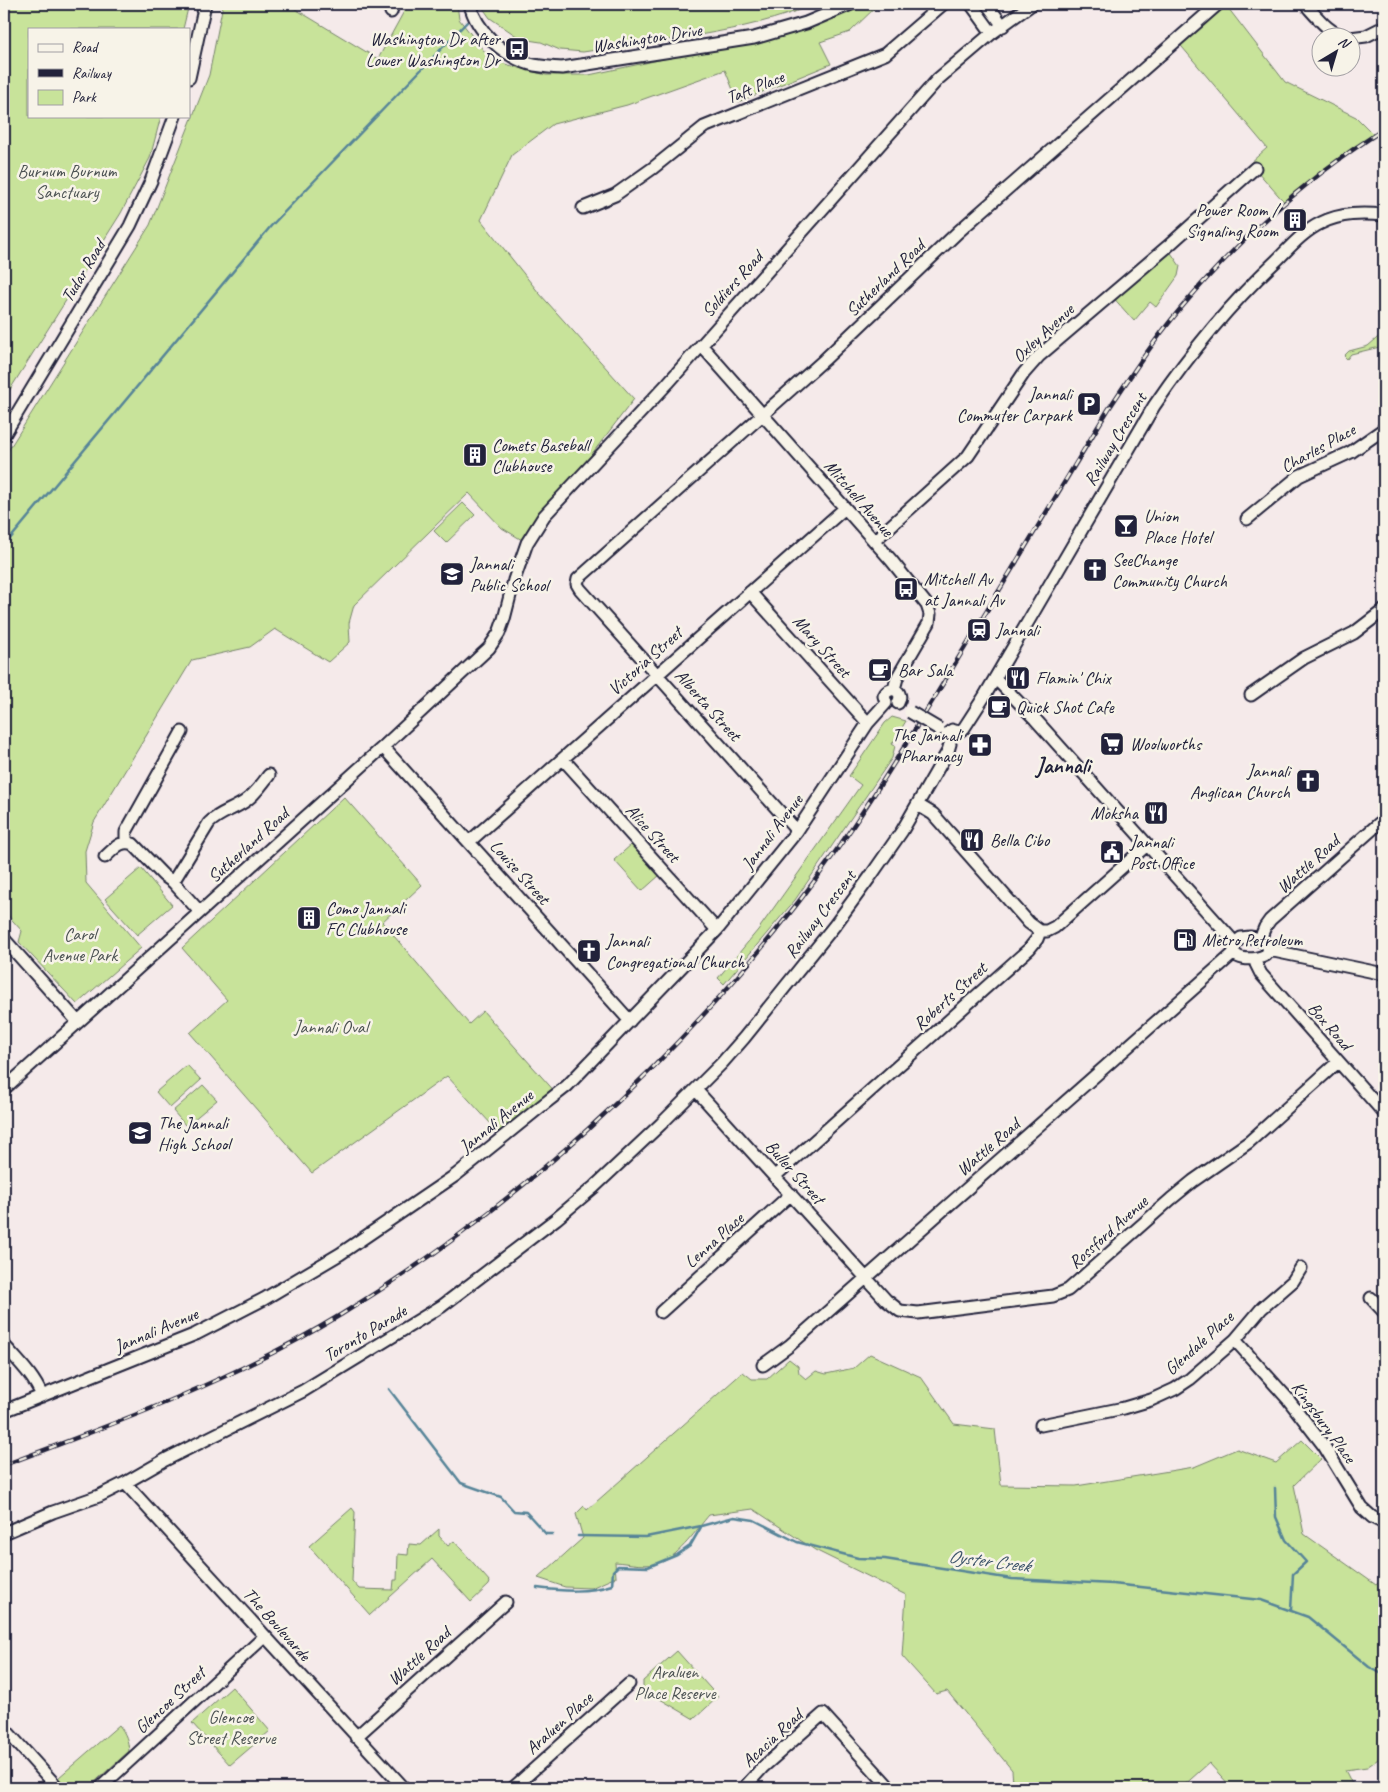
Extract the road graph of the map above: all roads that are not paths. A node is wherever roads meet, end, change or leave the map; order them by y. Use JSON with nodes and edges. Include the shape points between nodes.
{"nodes":[{"id":1,"x":205,"y":4,"type":"edge"},
{"id":2,"x":470,"y":4,"type":"edge"},
{"id":3,"x":851,"y":4,"type":"edge"},
{"id":4,"x":943,"y":4,"type":"edge"},
{"id":5,"x":971,"y":4,"type":"edge"},
{"id":6,"x":987,"y":4,"type":"edge"},
{"id":7,"x":1032,"y":4,"type":"edge"},
{"id":8,"x":1218,"y":4,"type":"edge"},
{"id":9,"x":1305,"y":4,"type":"edge"},
{"id":10,"x":1003,"y":26,"type":"junction"},
{"id":11,"x":1384,"y":26,"type":"edge"},
{"id":12,"x":1328,"y":28,"type":"edge"},
{"id":13,"x":992,"y":33,"type":"junction"},
{"id":14,"x":1360,"y":37,"type":"edge"},
{"id":15,"x":190,"y":73,"type":"edge"},
{"id":16,"x":174,"y":118,"type":"edge"},
{"id":17,"x":1255,"y":168,"type":"dead end"},
{"id":18,"x":582,"y":208,"type":"dead end"},
{"id":19,"x":1384,"y":215,"type":"edge"},
{"id":20,"x":701,"y":345,"type":"junction"},
{"id":21,"x":762,"y":415,"type":"junction"},
{"id":22,"x":1384,"y":429,"type":"edge"},
{"id":23,"x":4,"y":435,"type":"edge"},
{"id":24,"x":845,"y":508,"type":"junction"},
{"id":25,"x":1248,"y":519,"type":"dead end"},
{"id":26,"x":874,"y":541,"type":"junction"},
{"id":27,"x":578,"y":579,"type":"joint"},
{"id":28,"x":750,"y":592,"type":"junction"},
{"id":29,"x":1384,"y":610,"type":"edge"},
{"id":30,"x":504,"y":619,"type":"joint"},
{"id":31,"x":656,"y":674,"type":"junction"},
{"id":32,"x":995,"y":678,"type":"junction"},
{"id":33,"x":894,"y":689,"type":"junction"},
{"id":34,"x":1251,"y":695,"type":"dead end"},
{"id":35,"x":886,"y":703,"type":"junction"},
{"id":36,"x":898,"y":703,"type":"junction"},
{"id":37,"x":868,"y":723,"type":"junction"},
{"id":38,"x":182,"y":732,"type":"dead end"},
{"id":39,"x":948,"y":735,"type":"junction"},
{"id":40,"x":384,"y":747,"type":"junction"},
{"id":41,"x":563,"y":759,"type":"junction"},
{"id":42,"x":269,"y":775,"type":"dead end"},
{"id":43,"x":918,"y":805,"type":"junction"},
{"id":44,"x":1384,"y":819,"type":"edge"},
{"id":45,"x":797,"y":831,"type":"junction"},
{"id":46,"x":126,"y":841,"type":"junction"},
{"id":47,"x":469,"y":842,"type":"junction"},
{"id":48,"x":1147,"y":845,"type":"junction"},
{"id":49,"x":105,"y":857,"type":"dead end"},
{"id":50,"x":173,"y":882,"type":"junction"},
{"id":51,"x":200,"y":912,"type":"junction"},
{"id":52,"x":717,"y":930,"type":"junction"},
{"id":53,"x":1040,"y":931,"type":"junction"},
{"id":54,"x":4,"y":939,"type":"edge"},
{"id":55,"x":1260,"y":939,"type":"junction"},
{"id":56,"x":1234,"y":948,"type":"junction"},
{"id":57,"x":1269,"y":950,"type":"junction"},
{"id":58,"x":1255,"y":959,"type":"junction"},
{"id":59,"x":1384,"y":974,"type":"edge"},
{"id":60,"x":630,"y":1021,"type":"junction"},
{"id":61,"x":78,"y":1022,"type":"junction"},
{"id":62,"x":1338,"y":1062,"type":"junction"},
{"id":63,"x":4,"y":1089,"type":"edge"},
{"id":64,"x":696,"y":1090,"type":"junction"},
{"id":65,"x":1384,"y":1113,"type":"edge"},
{"id":66,"x":775,"y":1176,"type":"junction"},
{"id":67,"x":790,"y":1194,"type":"junction"},
{"id":68,"x":1301,"y":1268,"type":"dead end"},
{"id":69,"x":866,"y":1278,"type":"junction"},
{"id":70,"x":1371,"y":1298,"type":"dead end"},
{"id":71,"x":661,"y":1312,"type":"dead end"},
{"id":72,"x":1384,"y":1312,"type":"edge"},
{"id":73,"x":1235,"y":1340,"type":"junction"},
{"id":74,"x":4,"y":1344,"type":"edge"},
{"id":75,"x":763,"y":1365,"type":"dead end"},
{"id":76,"x":42,"y":1396,"type":"junction"},
{"id":77,"x":4,"y":1412,"type":"edge"},
{"id":78,"x":1041,"y":1425,"type":"dead end"},
{"id":79,"x":125,"y":1483,"type":"junction"},
{"id":80,"x":1384,"y":1523,"type":"edge"},
{"id":81,"x":4,"y":1533,"type":"edge"},
{"id":82,"x":506,"y":1602,"type":"dead end"},
{"id":83,"x":264,"y":1637,"type":"junction"},
{"id":84,"x":629,"y":1684,"type":"dead end"},
{"id":85,"x":4,"y":1728,"type":"edge"},
{"id":86,"x":356,"y":1736,"type":"junction"},
{"id":87,"x":56,"y":1788,"type":"edge"},
{"id":88,"x":100,"y":1788,"type":"edge"},
{"id":89,"x":404,"y":1788,"type":"edge"},
{"id":90,"x":513,"y":1788,"type":"edge"},
{"id":91,"x":744,"y":1788,"type":"edge"},
{"id":92,"x":890,"y":1788,"type":"edge"}],
"edges":[{"from":1,"to":15,"type":"street"},
{"from":2,"to":3,"type":"street","name":"Washington Drive","via":[[482,29],[507,52],[528,63],[562,68],[754,38],[806,23]]},
{"from":4,"to":18,"type":"street","name":"Taft Place","via":[[884,54],[704,127],[615,195]]},
{"from":5,"to":13,"type":"street"},
{"from":6,"to":10,"type":"street"},
{"from":7,"to":10,"type":"street","name":"Soldiers Road"},
{"from":8,"to":21,"type":"street","name":"Sutherland Road","via":[[958,232]]},
{"from":9,"to":12,"type":"street"},
{"from":10,"to":13,"type":"street","name":"Soldiers Road"},
{"from":11,"to":14,"type":"street"},
{"from":13,"to":20,"type":"street","name":"Soldiers Road","via":[[927,90]]},
{"from":16,"to":23,"type":"street","name":"Tudar Road","via":[[130,226]]},
{"from":17,"to":26,"type":"street","name":"Oxley Avenue","via":[[1035,360],[968,456]]},
{"from":19,"to":32,"type":"street","name":"Railway Crescent","via":[[1355,214],[1326,221],[1305,234],[1249,286],[1214,325],[1138,433]]},
{"from":20,"to":21,"type":"street","name":"Mitchell Avenue"},
{"from":20,"to":30,"type":"street","name":"Soldiers Road","via":[[544,516],[527,543]]},
{"from":21,"to":24,"type":"street","name":"Mitchell Avenue"},
{"from":21,"to":27,"type":"street","name":"Sutherland Road"},
{"from":22,"to":25,"type":"street","name":"Charles Place","via":[[1351,452],[1299,476]]},
{"from":24,"to":26,"type":"street","name":"Mitchell Avenue"},
{"from":24,"to":28,"type":"street","name":"Victoria Street"},
{"from":26,"to":33,"type":"street","name":"Mitchell Avenue","via":[[921,596],[930,614]]},
{"from":27,"to":31,"type":"street","name":"Alberta Street","via":[[580,589]]},
{"from":28,"to":31,"type":"street","name":"Victoria Street"},
{"from":28,"to":37,"type":"street","name":"Mary Street"},
{"from":29,"to":34,"type":"street","via":[[1354,633],[1304,658]]},
{"from":30,"to":40,"type":"street","name":"Sutherland Road","via":[[489,648]]},
{"from":31,"to":41,"type":"street","name":"Victoria Street"},
{"from":31,"to":45,"type":"street","name":"Alberta Street"},
{"from":32,"to":39,"type":"street","name":"Railway Crescent","via":[[967,723]]},
{"from":32,"to":48,"type":"street"},
{"from":33,"to":35,"type":"street","via":[[885,693]]},
{"from":33,"to":36,"type":"street","via":[[900,696]]},
{"from":35,"to":36,"type":"street","via":[[893,706]]},
{"from":35,"to":37,"type":"street","name":"Jannali Avenue"},
{"from":36,"to":39,"type":"street","bridge":true},
{"from":37,"to":45,"type":"street","name":"Jannali Avenue"},
{"from":38,"to":46,"type":"street","via":[[126,832]]},
{"from":39,"to":43,"type":"street","name":"Railway Crescent","via":[[948,751]]},
{"from":40,"to":47,"type":"street","name":"Louise Street"},
{"from":40,"to":51,"type":"street","name":"Sutherland Road"},
{"from":41,"to":47,"type":"street","name":"Victoria Street"},
{"from":41,"to":52,"type":"street","name":"Alice Street"},
{"from":42,"to":50,"type":"street","via":[[244,803],[216,816],[209,823]]},
{"from":43,"to":53,"type":"street","via":[[933,814],[1029,923]]},
{"from":43,"to":64,"type":"street","name":"Railway Crescent","via":[[835,925],[744,1038]]},
{"from":44,"to":55,"type":"street","name":"Wattle Road","via":[[1270,920]]},
{"from":45,"to":52,"type":"street","name":"Jannali Avenue"},
{"from":46,"to":49,"type":"street"},
{"from":46,"to":50,"type":"street"},
{"from":47,"to":60,"type":"street","name":"Louise Street"},
{"from":48,"to":53,"type":"street","via":[[1055,927]]},
{"from":48,"to":56,"type":"street"},
{"from":50,"to":51,"type":"street"},
{"from":51,"to":61,"type":"street","name":"Sutherland Road"},
{"from":52,"to":60,"type":"street","name":"Jannali Avenue"},
{"from":53,"to":66,"type":"street","name":"Roberts Street","via":[[1029,949]]},
{"from":54,"to":61,"type":"street"},
{"from":55,"to":56,"type":"street","via":[[1246,938]]},
{"from":55,"to":57,"type":"street"},
{"from":56,"to":58,"type":"street","via":[[1240,958]]},
{"from":56,"to":69,"type":"street","name":"Wattle Road"},
{"from":57,"to":58,"type":"street","via":[[1266,955]]},
{"from":57,"to":59,"type":"street"},
{"from":58,"to":62,"type":"street","name":"Box Road","via":[[1261,974]]},
{"from":60,"to":76,"type":"street","name":"Jannali Avenue","via":[[567,1086],[456,1175],[340,1254],[196,1334]]},
{"from":61,"to":63,"type":"street","name":"Sutherland Road"},
{"from":62,"to":65,"type":"street","name":"Box Road"},
{"from":62,"to":69,"type":"street","name":"Rossford Avenue","via":[[1249,1142],[1171,1198],[1068,1290],[1053,1296],[909,1313],[893,1306]]},
{"from":64,"to":66,"type":"street","name":"Buller Street"},
{"from":64,"to":79,"type":"street","name":"Toronto Parade","via":[[594,1187],[442,1306],[303,1391]]},
{"from":66,"to":67,"type":"street","name":"Buller Street"},
{"from":67,"to":69,"type":"street","name":"Buller Street"},
{"from":67,"to":71,"type":"street","name":"Lenna Place"},
{"from":68,"to":73,"type":"street","name":"Glendale Place","via":[[1293,1281],[1262,1308]]},
{"from":69,"to":75,"type":"street","name":"Wattle Road"},
{"from":70,"to":72,"type":"street"},
{"from":73,"to":78,"type":"street","name":"Glendale Place","via":[[1190,1379],[1167,1393],[1124,1408]]},
{"from":73,"to":80,"type":"street","name":"Kingsbury Place","via":[[1287,1398],[1324,1446],[1362,1508]]},
{"from":74,"to":76,"type":"street","via":[[30,1374]]},
{"from":76,"to":77,"type":"street","name":"Jannali Avenue"},
{"from":79,"to":81,"type":"street","name":"Toronto Parade"},
{"from":79,"to":83,"type":"street","name":"The Boulevarde"},
{"from":82,"to":86,"type":"street","name":"Wattle Road"},
{"from":83,"to":86,"type":"street","name":"The Boulevarde"},
{"from":83,"to":88,"type":"street","name":"Glencoe Street"},
{"from":84,"to":90,"type":"street","name":"Araluen Place"},
{"from":85,"to":87,"type":"street"},
{"from":86,"to":89,"type":"street","name":"The Boulevarde"},
{"from":91,"to":92,"type":"street","name":"Acacia Road","via":[[823,1714]]}]}
